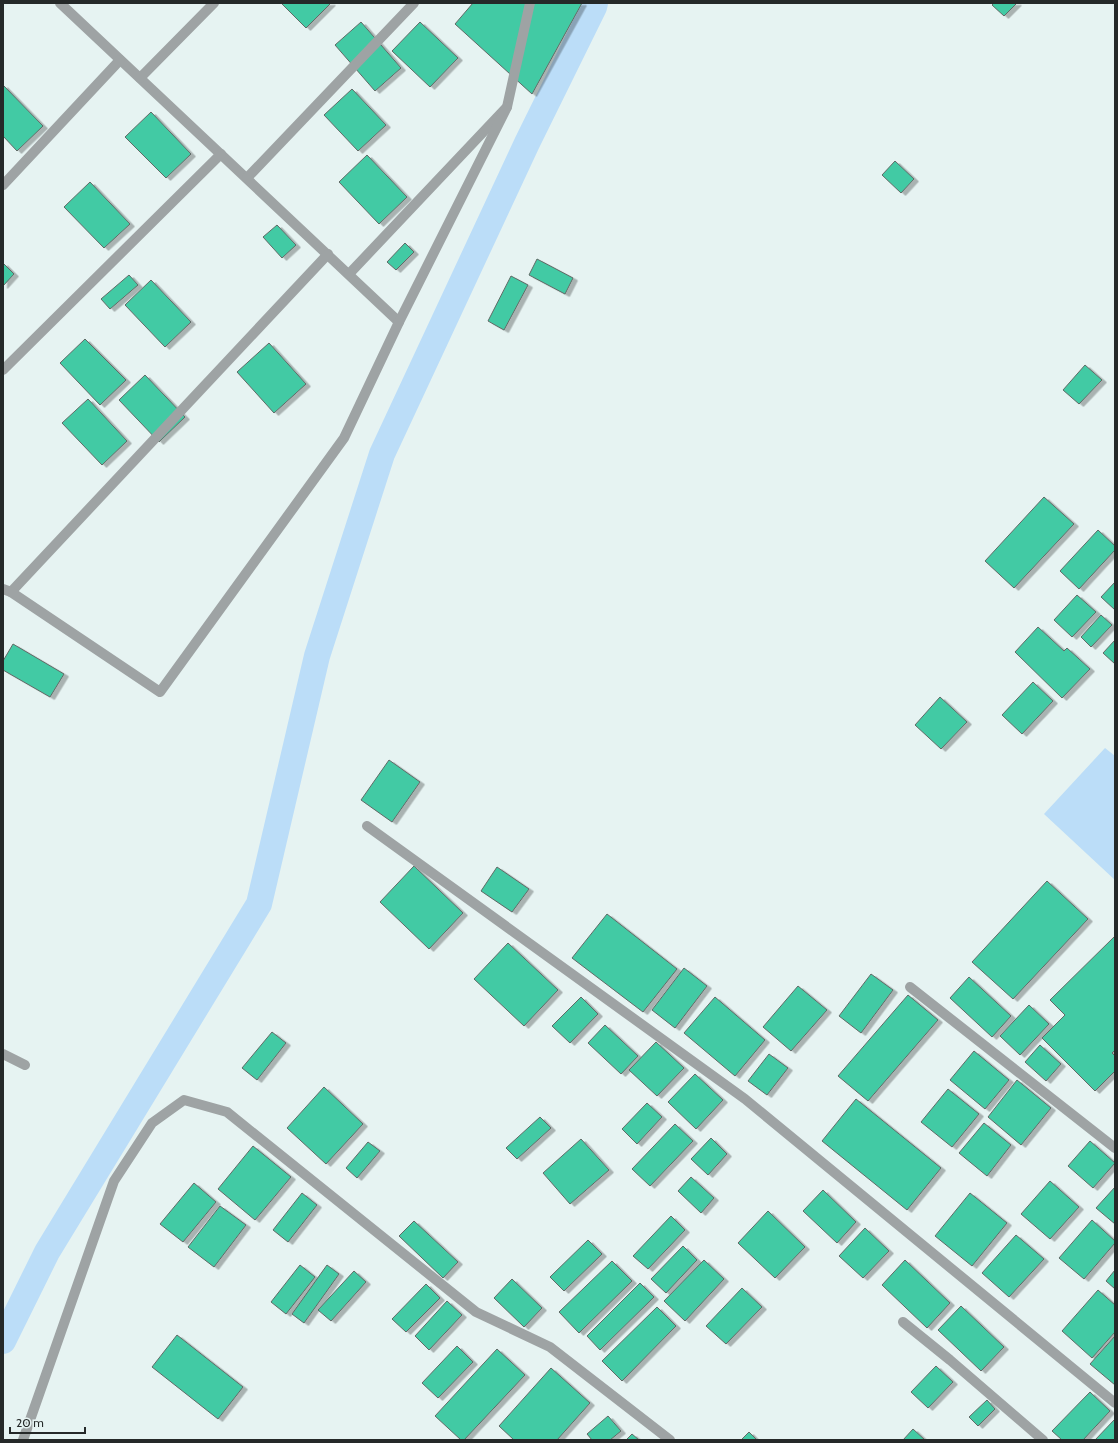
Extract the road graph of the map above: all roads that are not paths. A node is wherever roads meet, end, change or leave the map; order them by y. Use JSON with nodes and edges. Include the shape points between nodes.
{"nodes":[{"id":1,"x":60,"y":3,"type":"edge"},
{"id":2,"x":214,"y":3,"type":"edge"},
{"id":3,"x":414,"y":3,"type":"edge"},
{"id":4,"x":530,"y":3,"type":"edge"},
{"id":5,"x":120,"y":60,"type":"junction"},
{"id":6,"x":140,"y":78,"type":"junction"},
{"id":7,"x":507,"y":107,"type":"junction"},
{"id":8,"x":221,"y":154,"type":"junction"},
{"id":9,"x":247,"y":178,"type":"junction"},
{"id":10,"x":3,"y":185,"type":"edge"},
{"id":11,"x":328,"y":254,"type":"junction"},
{"id":12,"x":349,"y":274,"type":"junction"},
{"id":13,"x":399,"y":322,"type":"junction"},
{"id":14,"x":3,"y":370,"type":"edge"},
{"id":15,"x":7,"y":590,"type":"edge"},
{"id":16,"x":367,"y":826,"type":"dead end"},
{"id":17,"x":910,"y":987,"type":"dead end"},
{"id":18,"x":3,"y":1054,"type":"edge"},
{"id":19,"x":25,"y":1065,"type":"dead end"},
{"id":20,"x":1115,"y":1148,"type":"edge"},
{"id":21,"x":903,"y":1322,"type":"dead end"},
{"id":22,"x":1115,"y":1403,"type":"edge"},
{"id":23,"x":23,"y":1440,"type":"edge"},
{"id":24,"x":670,"y":1440,"type":"edge"},
{"id":25,"x":1043,"y":1440,"type":"edge"}],
"edges":[{"from":1,"to":5,"type":"street"},
{"from":2,"to":6,"type":"street"},
{"from":3,"to":9,"type":"street"},
{"from":4,"to":7,"type":"street"},
{"from":5,"to":6,"type":"street"},
{"from":5,"to":10,"type":"street"},
{"from":6,"to":8,"type":"street"},
{"from":7,"to":12,"type":"street"},
{"from":7,"to":13,"type":"street"},
{"from":8,"to":9,"type":"street"},
{"from":8,"to":14,"type":"street"},
{"from":9,"to":11,"type":"street"},
{"from":11,"to":12,"type":"street"},
{"from":11,"to":15,"type":"street"},
{"from":12,"to":13,"type":"street"},
{"from":13,"to":15,"type":"street","via":[[344,438],[160,692]]},
{"from":16,"to":22,"type":"street","via":[[745,1099]]},
{"from":17,"to":20,"type":"street"},
{"from":18,"to":19,"type":"street"},
{"from":21,"to":25,"type":"street"},
{"from":23,"to":24,"type":"street","via":[[114,1181],[152,1123],[184,1100],[227,1112],[476,1312],[550,1347]]}]}
